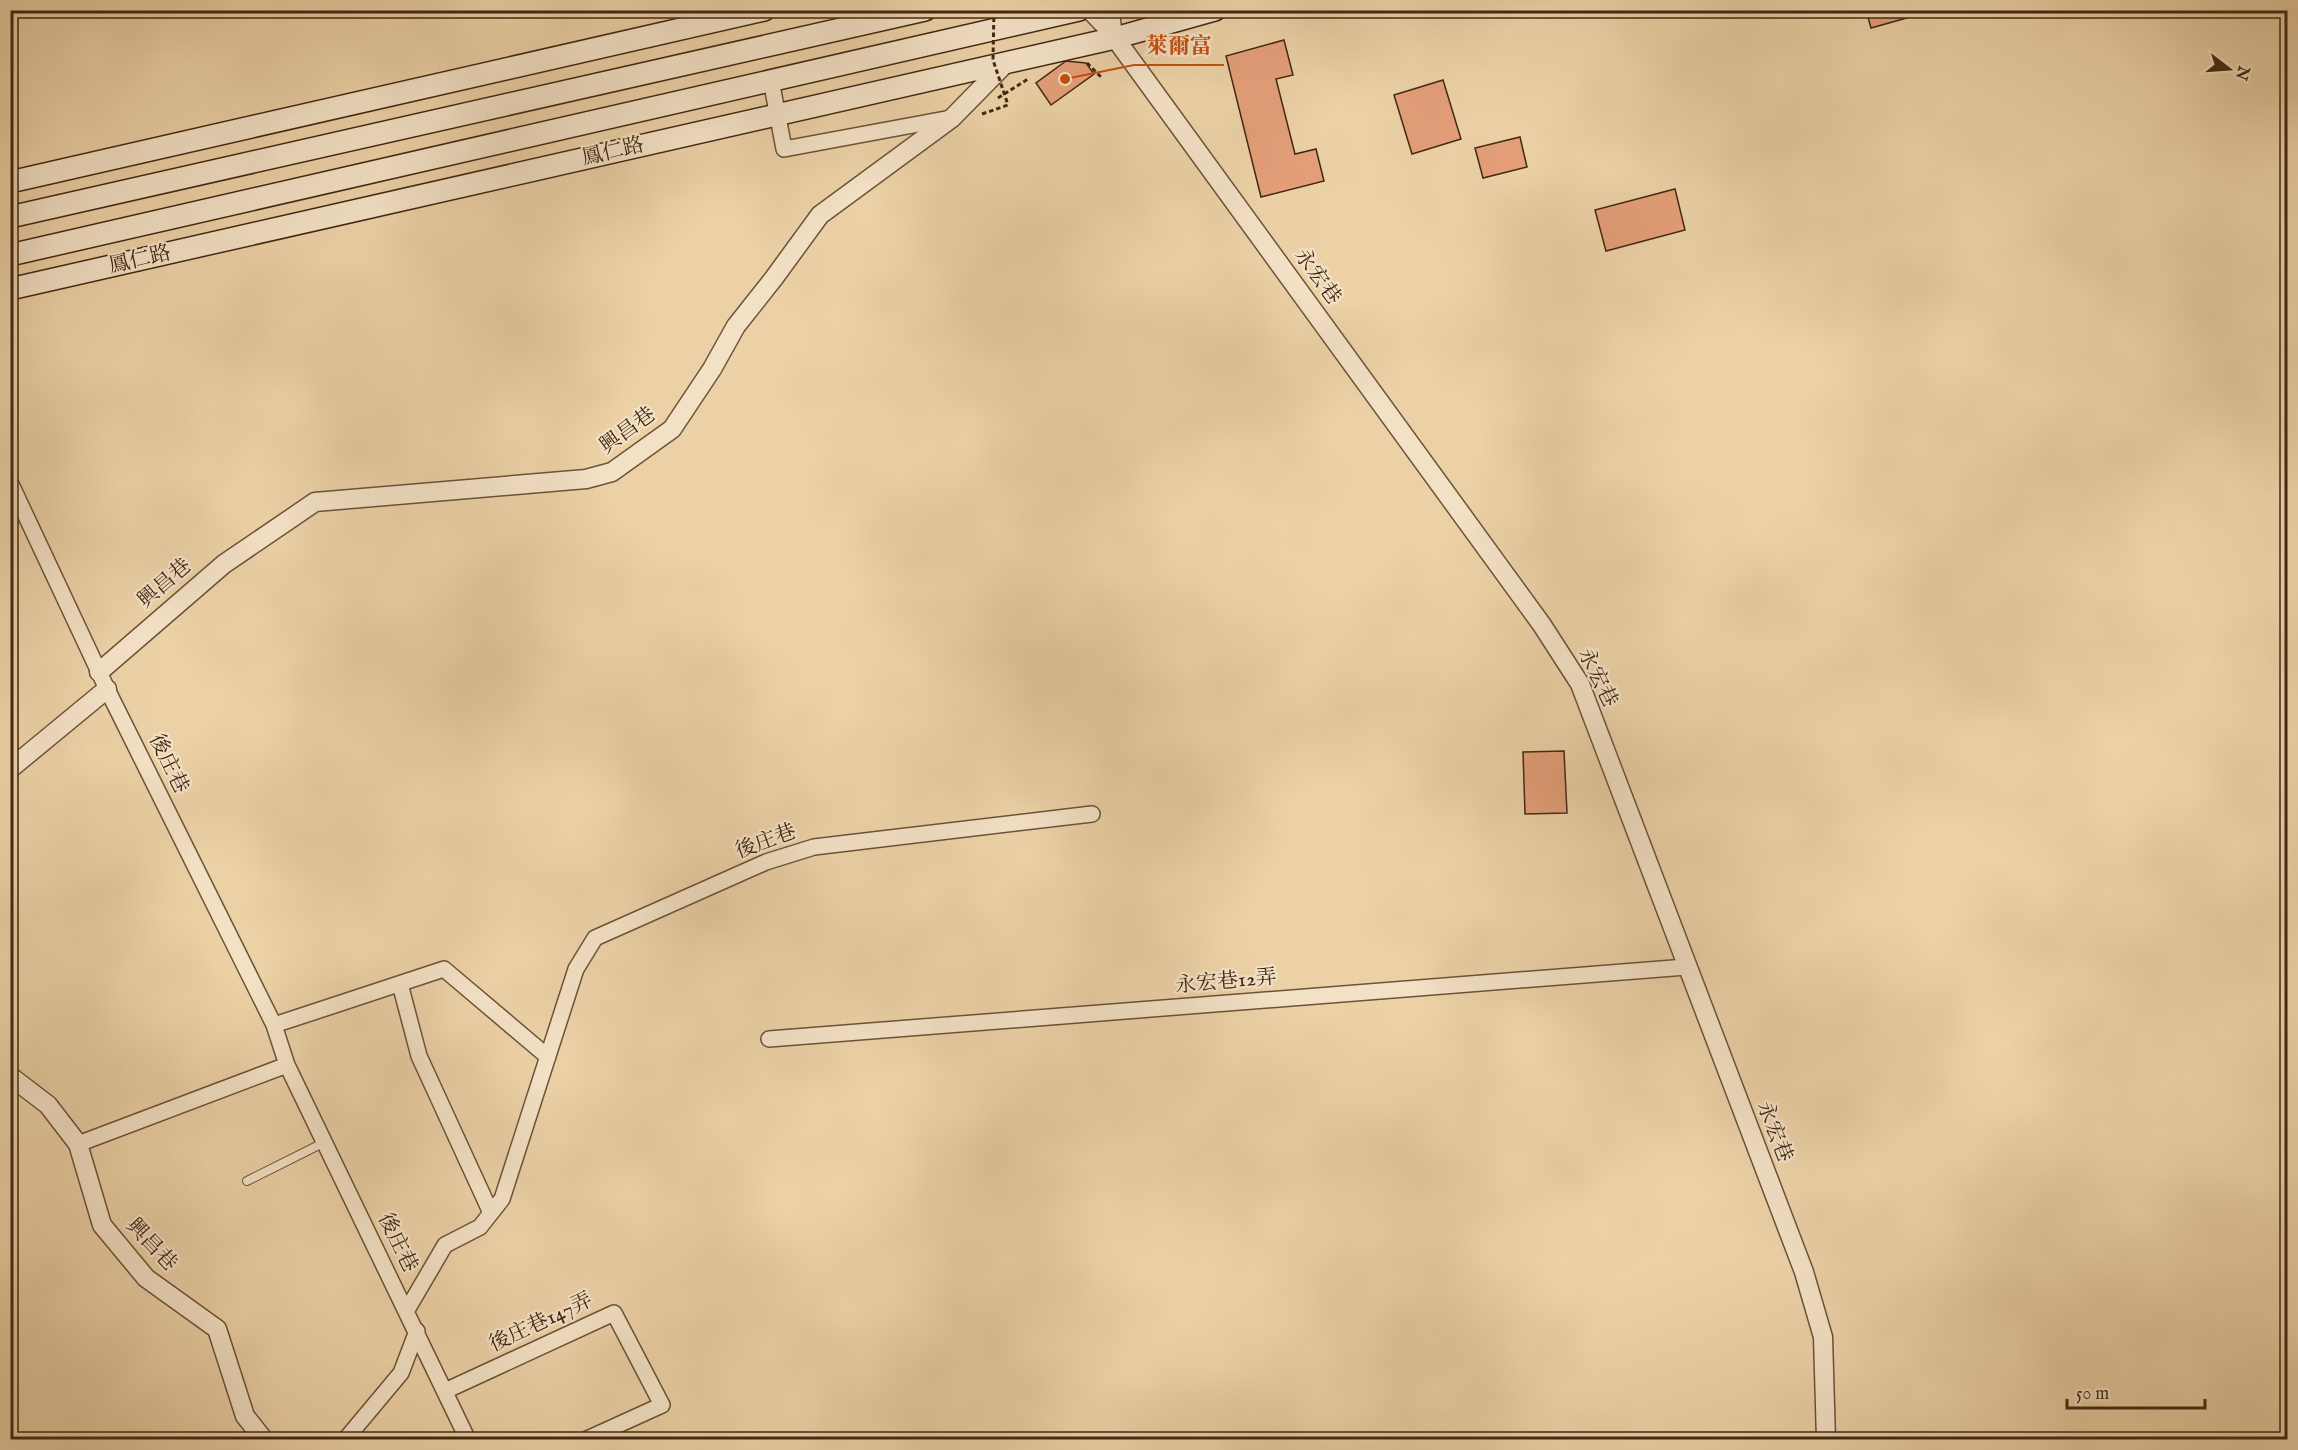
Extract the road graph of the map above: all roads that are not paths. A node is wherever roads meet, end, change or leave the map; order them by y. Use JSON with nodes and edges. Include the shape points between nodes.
{"nodes":[{"id":1,"x":764,"y":10,"type":"edge"},
{"id":2,"x":925,"y":10,"type":"edge"},
{"id":3,"x":1078,"y":10,"type":"edge"},
{"id":4,"x":1088,"y":10,"type":"edge"},
{"id":5,"x":1111,"y":10,"type":"edge"},
{"id":6,"x":1215,"y":10,"type":"edge"},
{"id":7,"x":1115,"y":38,"type":"junction"},
{"id":8,"x":1007,"y":63,"type":"junction"},
{"id":9,"x":771,"y":80,"type":"junction"},
{"id":10,"x":777,"y":115,"type":"junction"},
{"id":11,"x":952,"y":118,"type":"junction"},
{"id":12,"x":10,"y":182,"type":"edge"},
{"id":13,"x":10,"y":217,"type":"edge"},
{"id":14,"x":10,"y":255,"type":"edge"},
{"id":15,"x":10,"y":289,"type":"edge"},
{"id":16,"x":10,"y":482,"type":"edge"},
{"id":17,"x":103,"y":680,"type":"junction"},
{"id":18,"x":10,"y":769,"type":"edge"},
{"id":19,"x":1092,"y":814,"type":"dead end"},
{"id":20,"x":1686,"y":967,"type":"junction"},
{"id":21,"x":400,"y":984,"type":"junction"},
{"id":22,"x":274,"y":1024,"type":"junction"},
{"id":23,"x":769,"y":1039,"type":"dead end"},
{"id":24,"x":548,"y":1057,"type":"junction"},
{"id":25,"x":287,"y":1065,"type":"junction"},
{"id":26,"x":10,"y":1076,"type":"edge"},
{"id":27,"x":324,"y":1142,"type":"junction"},
{"id":28,"x":78,"y":1144,"type":"junction"},
{"id":29,"x":247,"y":1181,"type":"dead end"},
{"id":30,"x":491,"y":1213,"type":"junction"},
{"id":31,"x":407,"y":1310,"type":"junction"},
{"id":32,"x":417,"y":1332,"type":"junction"},
{"id":33,"x":445,"y":1391,"type":"junction"},
{"id":34,"x":264,"y":1440,"type":"edge"},
{"id":35,"x":345,"y":1440,"type":"edge"},
{"id":36,"x":468,"y":1440,"type":"edge"},
{"id":37,"x":585,"y":1440,"type":"edge"},
{"id":38,"x":1826,"y":1440,"type":"edge"}],
"edges":[{"from":1,"to":12,"type":"main road"},
{"from":2,"to":13,"type":"main road"},
{"from":3,"to":9,"type":"main road","name":"鳳仁路"},
{"from":4,"to":7,"type":"street"},
{"from":5,"to":7,"type":"street"},
{"from":6,"to":7,"type":"main road","name":"鳳仁路"},
{"from":7,"to":8,"type":"main road","name":"鳳仁路"},
{"from":7,"to":20,"type":"street","name":"永宏巷","via":[[1542,626],[1580,684]]},
{"from":8,"to":10,"type":"main road","name":"鳳仁路"},
{"from":8,"to":11,"type":"street","name":"興昌巷"},
{"from":9,"to":10,"type":"street"},
{"from":9,"to":14,"type":"main road","name":"鳳仁路"},
{"from":10,"to":11,"type":"street","via":[[784,149]]},
{"from":10,"to":15,"type":"main road","name":"鳳仁路"},
{"from":11,"to":17,"type":"street","name":"興昌巷","via":[[820,215],[736,326],[672,429],[612,472],[586,479],[315,502],[224,564]]},
{"from":16,"to":17,"type":"street","name":"後庄巷"},
{"from":17,"to":18,"type":"street","name":"興昌巷"},
{"from":17,"to":22,"type":"street","name":"後庄巷"},
{"from":19,"to":24,"type":"street","name":"後庄巷","via":[[814,847],[766,862],[606,933],[595,938],[576,969]]},
{"from":20,"to":23,"type":"street","name":"永宏巷12弄"},
{"from":20,"to":38,"type":"street","name":"永宏巷","via":[[1804,1272],[1823,1337]]},
{"from":21,"to":22,"type":"street"},
{"from":21,"to":24,"type":"street","via":[[444,969]]},
{"from":21,"to":30,"type":"street","via":[[419,1056]]},
{"from":22,"to":25,"type":"street","name":"後庄巷"},
{"from":24,"to":30,"type":"street","name":"後庄巷","via":[[502,1199]]},
{"from":25,"to":27,"type":"street","name":"後庄巷"},
{"from":25,"to":28,"type":"street"},
{"from":26,"to":28,"type":"street","name":"興昌巷","via":[[48,1104]]},
{"from":27,"to":29,"type":"lane"},
{"from":27,"to":31,"type":"street","name":"後庄巷"},
{"from":28,"to":34,"type":"street","name":"興昌巷","via":[[102,1225],[146,1278],[217,1329],[245,1416]]},
{"from":30,"to":31,"type":"street","name":"後庄巷","via":[[480,1227],[445,1245]]},
{"from":31,"to":32,"type":"street","name":"後庄巷"},
{"from":32,"to":33,"type":"street","name":"後庄巷"},
{"from":32,"to":35,"type":"street","via":[[401,1373]]},
{"from":33,"to":36,"type":"street","name":"後庄巷"},
{"from":33,"to":37,"type":"street","name":"後庄巷147弄","via":[[614,1313],[663,1405]]}]}
